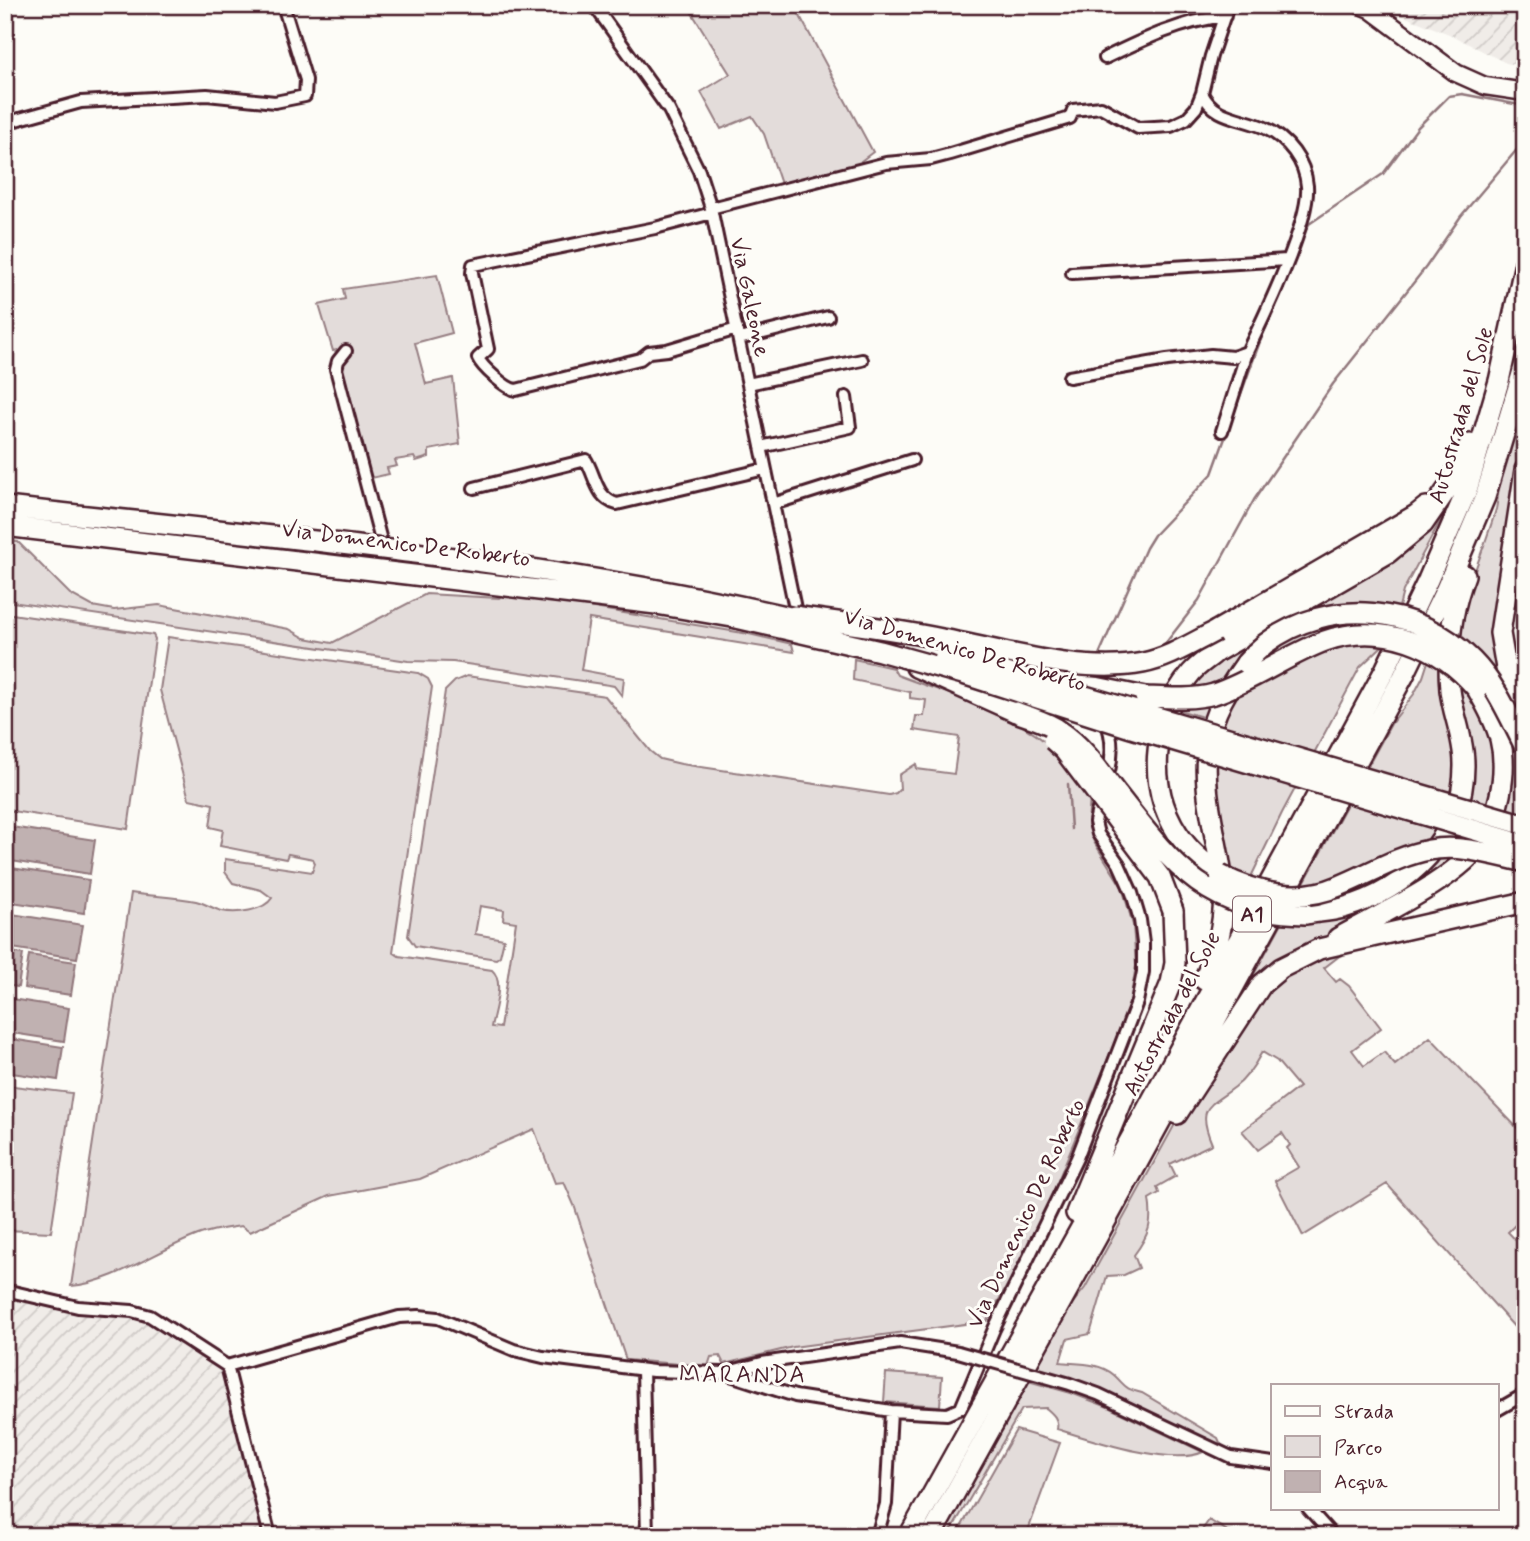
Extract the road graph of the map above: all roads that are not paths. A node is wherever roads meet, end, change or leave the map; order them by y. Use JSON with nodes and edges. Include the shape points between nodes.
{"nodes":[{"id":1,"x":283,"y":5,"type":"edge"},
{"id":2,"x":594,"y":5,"type":"edge"},
{"id":3,"x":1360,"y":5,"type":"edge"},
{"id":4,"x":1227,"y":10,"type":"edge"},
{"id":5,"x":1105,"y":58,"type":"dead end"},
{"id":6,"x":1525,"y":92,"type":"edge"},
{"id":7,"x":1202,"y":93,"type":"junction"},
{"id":8,"x":5,"y":123,"type":"edge"},
{"id":9,"x":711,"y":210,"type":"junction"},
{"id":10,"x":1287,"y":260,"type":"junction"},
{"id":11,"x":1525,"y":263,"type":"edge"},
{"id":12,"x":1072,"y":273,"type":"dead end"},
{"id":13,"x":1516,"y":307,"type":"junction"},
{"id":14,"x":828,"y":317,"type":"dead end"},
{"id":15,"x":738,"y":334,"type":"junction"},
{"id":16,"x":346,"y":351,"type":"dead end"},
{"id":17,"x":1247,"y":352,"type":"junction"},
{"id":18,"x":862,"y":360,"type":"dead end"},
{"id":19,"x":1525,"y":364,"type":"edge"},
{"id":20,"x":1069,"y":377,"type":"dead end"},
{"id":21,"x":748,"y":384,"type":"junction"},
{"id":22,"x":846,"y":397,"type":"dead end"},
{"id":23,"x":1222,"y":431,"type":"dead end"},
{"id":24,"x":761,"y":447,"type":"junction"},
{"id":25,"x":912,"y":460,"type":"dead end"},
{"id":26,"x":765,"y":469,"type":"junction"},
{"id":27,"x":1525,"y":470,"type":"edge"},
{"id":28,"x":1450,"y":485,"type":"junction"},
{"id":29,"x":474,"y":488,"type":"dead end"},
{"id":30,"x":1485,"y":497,"type":"junction"},
{"id":31,"x":773,"y":504,"type":"junction"},
{"id":32,"x":5,"y":507,"type":"edge"},
{"id":33,"x":5,"y":517,"type":"edge"},
{"id":34,"x":5,"y":526,"type":"edge"},
{"id":35,"x":387,"y":562,"type":"junction"},
{"id":36,"x":775,"y":613,"type":"junction"},
{"id":37,"x":799,"y":625,"type":"junction"},
{"id":38,"x":880,"y":651,"type":"junction"},
{"id":39,"x":995,"y":669,"type":"junction"},
{"id":40,"x":1016,"y":712,"type":"junction"},
{"id":41,"x":1525,"y":714,"type":"edge"},
{"id":42,"x":1525,"y":747,"type":"edge"},
{"id":43,"x":1525,"y":825,"type":"edge"},
{"id":44,"x":1525,"y":845,"type":"edge"},
{"id":45,"x":1525,"y":862,"type":"edge"},
{"id":46,"x":1525,"y":902,"type":"edge"},
{"id":47,"x":1319,"y":949,"type":"junction"},
{"id":48,"x":1145,"y":1113,"type":"junction"},
{"id":49,"x":1096,"y":1238,"type":"junction"},
{"id":50,"x":5,"y":1290,"type":"edge"},
{"id":51,"x":227,"y":1366,"type":"junction"},
{"id":52,"x":643,"y":1370,"type":"junction"},
{"id":53,"x":724,"y":1373,"type":"junction"},
{"id":54,"x":991,"y":1387,"type":"junction"},
{"id":55,"x":1525,"y":1394,"type":"edge"},
{"id":56,"x":1498,"y":1409,"type":"edge"},
{"id":57,"x":891,"y":1411,"type":"junction"},
{"id":58,"x":1271,"y":1465,"type":"edge"},
{"id":59,"x":1310,"y":1510,"type":"edge"},
{"id":60,"x":270,"y":1536,"type":"edge"},
{"id":61,"x":647,"y":1536,"type":"edge"},
{"id":62,"x":877,"y":1536,"type":"edge"},
{"id":63,"x":909,"y":1536,"type":"edge"},
{"id":64,"x":931,"y":1536,"type":"edge"},
{"id":65,"x":1333,"y":1536,"type":"edge"}],
"edges":[{"from":1,"to":8,"type":"street","via":[[306,80],[304,96],[275,102],[206,95],[94,101]]},
{"from":2,"to":9,"type":"street","name":"Via Galeone","via":[[669,110],[699,171]]},
{"from":3,"to":6,"type":"street","via":[[1457,73],[1485,86]]},
{"from":4,"to":5,"type":"street","via":[[1157,33]]},
{"from":4,"to":7,"type":"street"},
{"from":7,"to":9,"type":"street","via":[[1186,119],[1171,126],[1138,128],[1101,107],[1073,110],[1070,118],[950,154],[886,163]]},
{"from":7,"to":10,"type":"street","via":[[1214,110],[1280,138],[1300,162],[1306,178],[1306,203]]},
{"from":9,"to":15,"type":"street","name":"Via Galeone"},
{"from":9,"to":15,"type":"street","via":[[655,228],[473,265],[488,349],[478,358],[508,388],[516,390],[640,359],[649,352]]},
{"from":10,"to":12,"type":"street"},
{"from":10,"to":17,"type":"street"},
{"from":11,"to":13,"type":"highway","name":"Autostrada del Sole","number":"A1"},
{"from":13,"to":28,"type":"highway","via":[[1467,454]]},
{"from":13,"to":48,"type":"highway","name":"Autostrada del Sole","number":"A1","via":[[1467,490],[1428,580],[1385,670]]},
{"from":14,"to":15,"type":"street"},
{"from":15,"to":21,"type":"street","name":"Via Galeone"},
{"from":16,"to":35,"type":"street","via":[[336,369]]},
{"from":17,"to":20,"type":"street","via":[[1233,358],[1211,355]]},
{"from":17,"to":23,"type":"street"},
{"from":18,"to":21,"type":"street"},
{"from":19,"to":30,"type":"highway","name":"Autostrada del Sole","number":"A1"},
{"from":21,"to":24,"type":"street","name":"Via Galeone"},
{"from":22,"to":24,"type":"street","via":[[850,427]]},
{"from":24,"to":26,"type":"street","name":"Via Galeone"},
{"from":25,"to":31,"type":"street"},
{"from":26,"to":29,"type":"street","via":[[617,504],[600,494],[586,460]]},
{"from":26,"to":31,"type":"street","name":"Via Galeone"},
{"from":27,"to":41,"type":"highway","via":[[1501,615],[1508,680]]},
{"from":28,"to":36,"type":"highway","bridge":true,"via":[[1416,515],[1216,631],[1171,655],[1144,663],[1082,666]]},
{"from":28,"to":45,"type":"highway","bridge":true,"via":[[1423,524],[1388,552],[1216,652],[1192,671],[1167,712],[1157,747],[1157,773],[1169,817],[1184,842],[1220,875],[1261,891],[1318,893],[1432,850],[1471,850]]},
{"from":30,"to":40,"type":"highway","bridge":true,"via":[[1473,553],[1453,611],[1450,651],[1464,781],[1456,810],[1429,857],[1391,888],[1341,908],[1306,914],[1266,912],[1239,904],[1206,888],[1162,852],[1088,756],[1060,731]]},
{"from":30,"to":49,"type":"highway","name":"Autostrada del Sole","number":"A1","via":[[1403,677]]},
{"from":31,"to":37,"type":"street","name":"Via Galeone"},
{"from":32,"to":36,"type":"highway","bridge":true,"via":[[614,581]]},
{"from":33,"to":35,"type":"street","name":"Via Domenico De Roberto"},
{"from":34,"to":38,"type":"highway","bridge":true,"via":[[656,604]]},
{"from":35,"to":37,"type":"street","name":"Via Domenico De Roberto","via":[[613,590]]},
{"from":36,"to":39,"type":"highway","bridge":true},
{"from":37,"to":57,"type":"street","name":"Via Domenico De Roberto","via":[[971,669],[1091,708],[1104,717],[1112,750],[1095,822],[1132,893],[1143,943],[1143,972],[1128,1031],[1077,1158],[963,1404],[947,1414]]},
{"from":38,"to":40,"type":"highway","bridge":true},
{"from":38,"to":44,"type":"highway","bridge":true},
{"from":39,"to":43,"type":"highway","bridge":true},
{"from":39,"to":47,"type":"highway","bridge":true,"via":[[1145,696],[1181,698],[1212,695],[1325,641],[1372,634],[1394,636],[1434,651],[1461,671],[1496,721],[1504,762],[1497,806],[1482,842],[1441,879]]},
{"from":40,"to":54,"type":"highway","bridge":true,"via":[[1065,750],[1160,877],[1173,911],[1175,963],[1171,983],[1083,1198]]},
{"from":42,"to":48,"type":"highway","bridge":true,"via":[[1499,697],[1472,659],[1441,634],[1404,618],[1370,612],[1343,614],[1290,629],[1266,643],[1246,663],[1212,725],[1207,789],[1223,879],[1223,916],[1213,960],[1167,1054]]},
{"from":46,"to":47,"type":"highway"},
{"from":47,"to":49,"type":"highway","via":[[1281,968],[1262,984]]},
{"from":48,"to":54,"type":"highway","name":"Autostrada del Sole","number":"A1"},
{"from":49,"to":64,"type":"highway","name":"Autostrada del Sole","number":"A1"},
{"from":50,"to":51,"type":"street","via":[[78,1307],[150,1316]]},
{"from":51,"to":52,"type":"street","via":[[399,1317],[419,1316],[438,1318],[514,1350],[543,1357]]},
{"from":51,"to":60,"type":"street"},
{"from":52,"to":53,"type":"street"},
{"from":52,"to":61,"type":"street"},
{"from":53,"to":57,"type":"street","via":[[794,1395]]},
{"from":53,"to":58,"type":"street","bridge":true,"via":[[900,1343],[958,1352],[1098,1394],[1231,1457]]},
{"from":54,"to":63,"type":"highway","name":"Autostrada del Sole","number":"A1"},
{"from":55,"to":56,"type":"street"},
{"from":57,"to":62,"type":"street","via":[[886,1504]]},
{"from":59,"to":65,"type":"street"}]}
